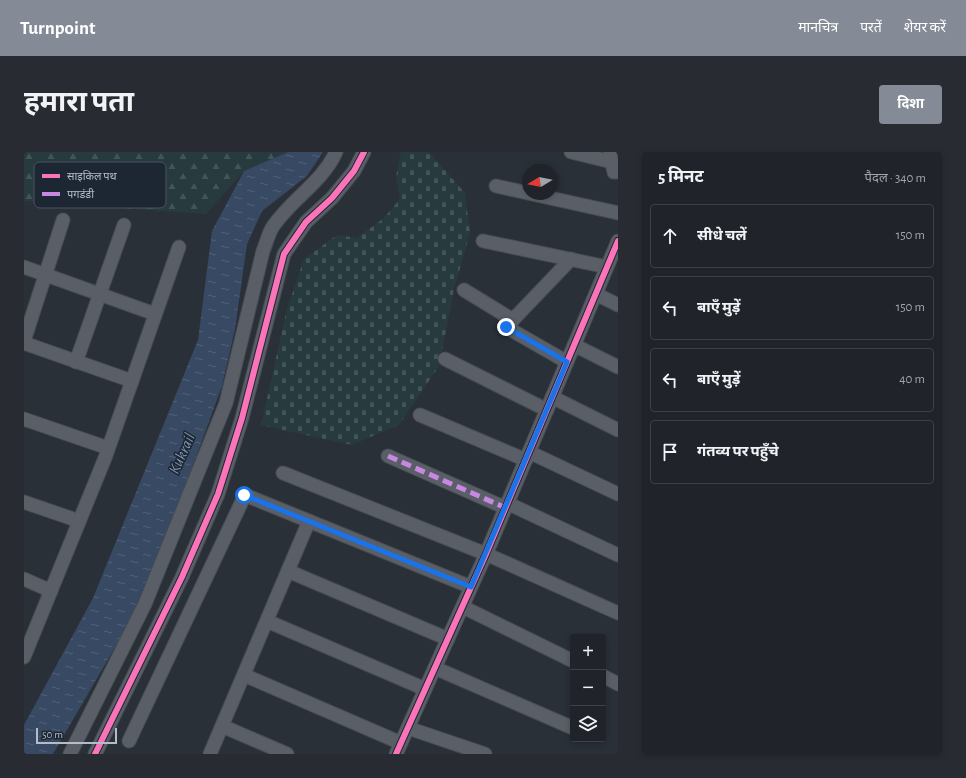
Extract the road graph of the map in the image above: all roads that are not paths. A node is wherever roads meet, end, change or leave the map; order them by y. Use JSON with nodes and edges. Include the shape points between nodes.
{"nodes":[{"id":1,"x":336,"y":152,"type":"edge"},
{"id":2,"x":364,"y":152,"type":"edge"},
{"id":3,"x":571,"y":152,"type":"edge"},
{"id":4,"x":613,"y":162,"type":"edge"},
{"id":5,"x":496,"y":186,"type":"dead end"},
{"id":6,"x":522,"y":192,"type":"edge"},
{"id":7,"x":558,"y":200,"type":"edge"},
{"id":8,"x":618,"y":213,"type":"edge"},
{"id":9,"x":63,"y":220,"type":"dead end"},
{"id":10,"x":124,"y":225,"type":"dead end"},
{"id":11,"x":483,"y":241,"type":"dead end"},
{"id":12,"x":618,"y":241,"type":"edge"},
{"id":13,"x":179,"y":247,"type":"dead end"},
{"id":14,"x":571,"y":259,"type":"junction"},
{"id":15,"x":24,"y":267,"type":"edge"},
{"id":16,"x":607,"y":267,"type":"junction"},
{"id":17,"x":45,"y":275,"type":"junction"},
{"id":18,"x":464,"y":290,"type":"dead end"},
{"id":19,"x":100,"y":294,"type":"junction"},
{"id":20,"x":596,"y":294,"type":"junction"},
{"id":21,"x":618,"y":305,"type":"edge"},
{"id":22,"x":155,"y":314,"type":"junction"},
{"id":23,"x":513,"y":320,"type":"junction"},
{"id":24,"x":24,"y":342,"type":"edge"},
{"id":25,"x":574,"y":345,"type":"junction"},
{"id":26,"x":445,"y":359,"type":"dead end"},
{"id":27,"x":76,"y":362,"type":"junction"},
{"id":28,"x":567,"y":362,"type":"junction"},
{"id":29,"x":618,"y":366,"type":"edge"},
{"id":30,"x":132,"y":381,"type":"junction"},
{"id":31,"x":552,"y":397,"type":"junction"},
{"id":32,"x":547,"y":410,"type":"junction"},
{"id":33,"x":420,"y":415,"type":"dead end"},
{"id":34,"x":24,"y":419,"type":"edge"},
{"id":35,"x":618,"y":430,"type":"edge"},
{"id":36,"x":108,"y":448,"type":"junction"},
{"id":37,"x":388,"y":456,"type":"dead end"},
{"id":38,"x":527,"y":456,"type":"junction"},
{"id":39,"x":283,"y":473,"type":"dead end"},
{"id":40,"x":618,"y":494,"type":"edge"},
{"id":41,"x":24,"y":502,"type":"edge"},
{"id":42,"x":506,"y":505,"type":"junction"},
{"id":43,"x":79,"y":521,"type":"junction"},
{"id":44,"x":309,"y":521,"type":"junction"},
{"id":45,"x":486,"y":554,"type":"junction"},
{"id":46,"x":618,"y":555,"type":"edge"},
{"id":47,"x":288,"y":571,"type":"junction"},
{"id":48,"x":24,"y":579,"type":"edge"},
{"id":49,"x":471,"y":587,"type":"junction"},
{"id":50,"x":51,"y":591,"type":"junction"},
{"id":51,"x":462,"y":607,"type":"junction"},
{"id":52,"x":618,"y":613,"type":"edge"},
{"id":53,"x":267,"y":622,"type":"junction"},
{"id":54,"x":448,"y":639,"type":"junction"},
{"id":55,"x":24,"y":657,"type":"edge"},
{"id":56,"x":570,"y":660,"type":"edge"},
{"id":57,"x":435,"y":668,"type":"junction"},
{"id":58,"x":244,"y":675,"type":"junction"},
{"id":59,"x":606,"y":678,"type":"edge"},
{"id":60,"x":618,"y":684,"type":"edge"},
{"id":61,"x":425,"y":689,"type":"junction"},
{"id":62,"x":222,"y":726,"type":"junction"},
{"id":63,"x":570,"y":727,"type":"edge"},
{"id":64,"x":408,"y":728,"type":"junction"},
{"id":65,"x":129,"y":741,"type":"dead end"},
{"id":66,"x":399,"y":748,"type":"edge"},
{"id":67,"x":70,"y":754,"type":"edge"},
{"id":68,"x":95,"y":754,"type":"edge"},
{"id":69,"x":210,"y":754,"type":"edge"},
{"id":70,"x":287,"y":754,"type":"edge"},
{"id":71,"x":485,"y":754,"type":"edge"}],
"edges":[{"from":1,"to":67,"type":"street","via":[[317,180],[272,229],[263,251],[226,403],[145,604]]},
{"from":2,"to":68,"type":"street","via":[[354,171],[332,198],[306,222],[284,254],[242,418],[218,494],[182,577]]},
{"from":3,"to":4,"type":"street"},
{"from":5,"to":6,"type":"street"},
{"from":7,"to":8,"type":"street"},
{"from":9,"to":17,"type":"street"},
{"from":10,"to":19,"type":"street"},
{"from":11,"to":14,"type":"street"},
{"from":12,"to":16,"type":"street"},
{"from":13,"to":22,"type":"street"},
{"from":14,"to":16,"type":"street"},
{"from":14,"to":23,"type":"street"},
{"from":15,"to":17,"type":"street"},
{"from":16,"to":20,"type":"street"},
{"from":17,"to":19,"type":"street"},
{"from":17,"to":24,"type":"street"},
{"from":18,"to":23,"type":"street"},
{"from":19,"to":22,"type":"street"},
{"from":19,"to":27,"type":"street"},
{"from":20,"to":21,"type":"street"},
{"from":20,"to":25,"type":"street"},
{"from":22,"to":30,"type":"street"},
{"from":23,"to":28,"type":"street","via":[[506,327]]},
{"from":24,"to":27,"type":"street"},
{"from":25,"to":28,"type":"street"},
{"from":25,"to":29,"type":"street"},
{"from":26,"to":32,"type":"street"},
{"from":27,"to":30,"type":"street"},
{"from":28,"to":31,"type":"street"},
{"from":30,"to":36,"type":"street"},
{"from":31,"to":32,"type":"street"},
{"from":31,"to":35,"type":"street"},
{"from":32,"to":38,"type":"street"},
{"from":33,"to":38,"type":"street"},
{"from":34,"to":36,"type":"street"},
{"from":36,"to":43,"type":"street"},
{"from":37,"to":42,"type":"street"},
{"from":38,"to":40,"type":"street"},
{"from":38,"to":42,"type":"street"},
{"from":39,"to":45,"type":"street"},
{"from":41,"to":43,"type":"street"},
{"from":42,"to":45,"type":"street"},
{"from":42,"to":46,"type":"street"},
{"from":43,"to":50,"type":"street"},
{"from":44,"to":47,"type":"street"},
{"from":44,"to":49,"type":"street"},
{"from":44,"to":65,"type":"street","via":[[244,495]]},
{"from":45,"to":49,"type":"street"},
{"from":45,"to":52,"type":"street"},
{"from":47,"to":53,"type":"street"},
{"from":47,"to":54,"type":"street"},
{"from":48,"to":50,"type":"street"},
{"from":49,"to":51,"type":"street"},
{"from":50,"to":55,"type":"street"},
{"from":51,"to":54,"type":"street"},
{"from":51,"to":56,"type":"street"},
{"from":53,"to":58,"type":"street"},
{"from":53,"to":61,"type":"street"},
{"from":54,"to":57,"type":"street"},
{"from":57,"to":61,"type":"street"},
{"from":57,"to":63,"type":"street"},
{"from":58,"to":62,"type":"street"},
{"from":58,"to":66,"type":"street"},
{"from":59,"to":60,"type":"street"},
{"from":61,"to":64,"type":"street"},
{"from":62,"to":69,"type":"street"},
{"from":62,"to":70,"type":"street"},
{"from":64,"to":66,"type":"street"},
{"from":64,"to":71,"type":"street"}]}
